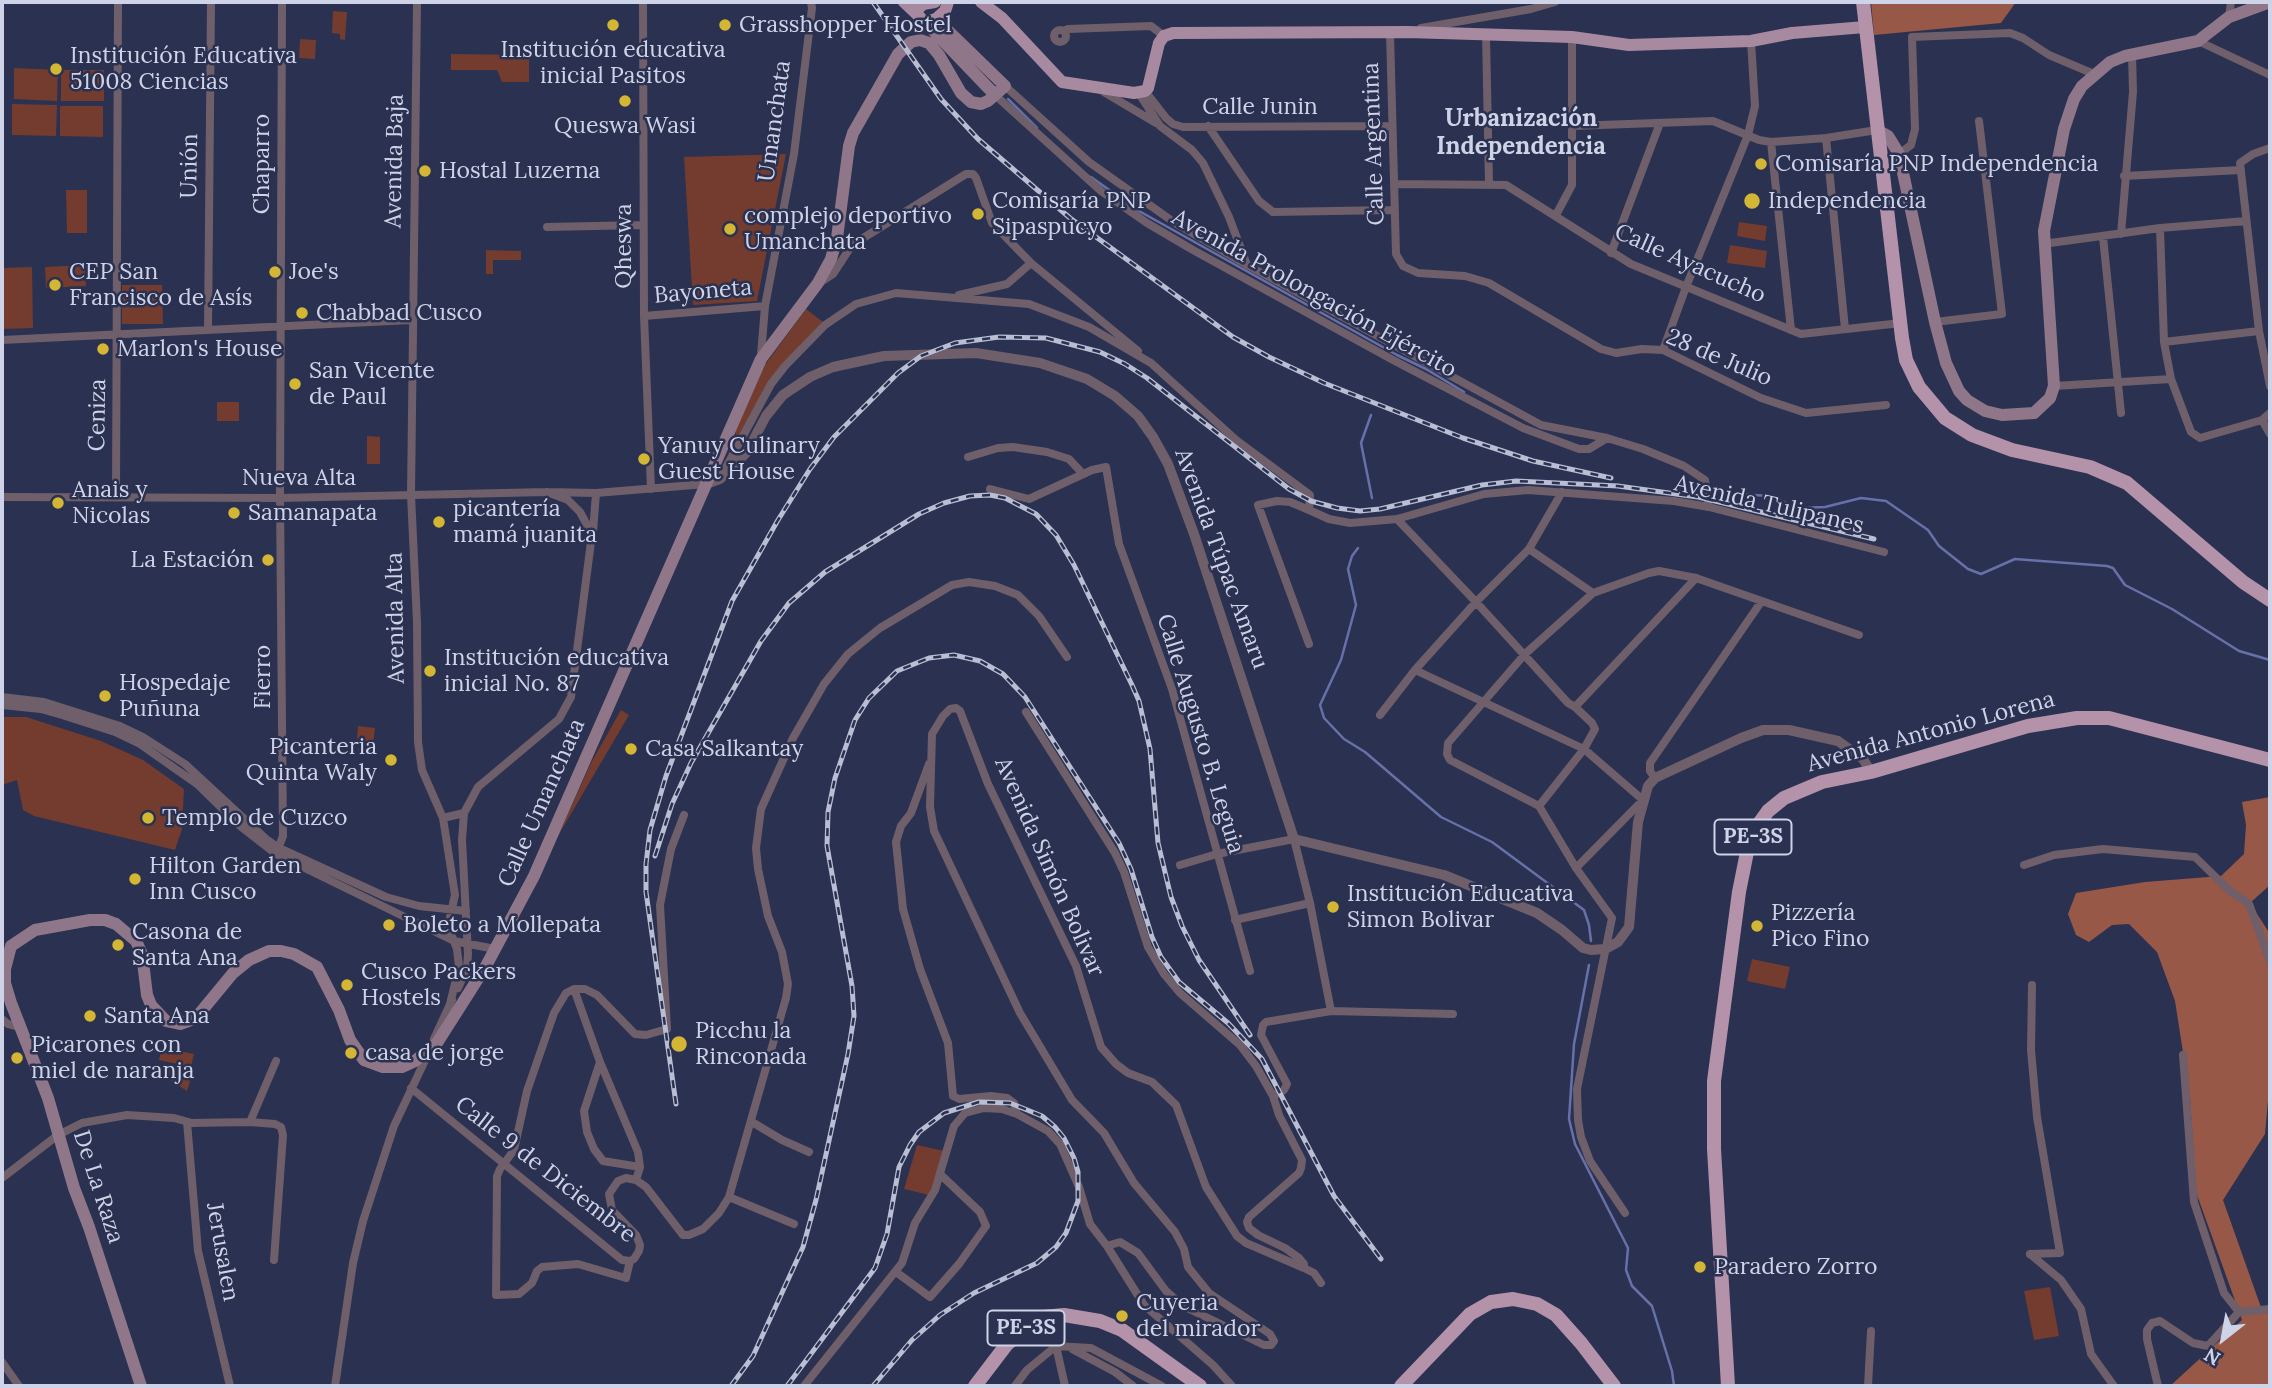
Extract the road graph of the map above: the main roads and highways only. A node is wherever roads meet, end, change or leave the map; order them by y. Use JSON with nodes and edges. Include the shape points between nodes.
{"nodes":[{"id":1,"x":904,"y":2,"type":"edge"},
{"id":2,"x":948,"y":2,"type":"edge"},
{"id":3,"x":981,"y":2,"type":"edge"},
{"id":4,"x":1863,"y":2,"type":"edge"},
{"id":5,"x":2270,"y":2,"type":"edge"},
{"id":6,"x":923,"y":5,"type":"edge"},
{"id":7,"x":931,"y":20,"type":"junction"},
{"id":8,"x":1866,"y":27,"type":"junction"},
{"id":9,"x":1877,"y":130,"type":"junction"},
{"id":10,"x":706,"y":484,"type":"joint"},
{"id":11,"x":2270,"y":600,"type":"edge"},
{"id":12,"x":2270,"y":760,"type":"edge"},
{"id":13,"x":429,"y":1051,"type":"joint"},
{"id":14,"x":141,"y":1386,"type":"edge"},
{"id":15,"x":975,"y":1386,"type":"edge"},
{"id":16,"x":1200,"y":1386,"type":"edge"},
{"id":17,"x":1401,"y":1386,"type":"edge"},
{"id":18,"x":1614,"y":1386,"type":"edge"},
{"id":19,"x":1728,"y":1386,"type":"edge"}],
"edges":[{"from":1,"to":6,"type":"main road"},
{"from":2,"to":7,"type":"main road","via":[[945,11]]},
{"from":3,"to":8,"type":"main road","via":[[1002,18],[1060,81],[1141,92],[1151,83],[1159,43],[1173,33],[1408,32],[1572,37],[1629,45],[1751,41]]},
{"from":4,"to":8,"type":"highway"},
{"from":5,"to":9,"type":"main road","via":[[2230,17],[2198,41],[2110,62],[2078,92],[2068,113],[2044,231],[2054,386],[2050,398],[2034,413],[2002,415],[1975,406],[1959,391],[1945,363],[1899,155],[1888,136]]},
{"from":6,"to":7,"type":"main road"},
{"from":7,"to":10,"type":"main road","name":"Umanchata","via":[[1000,90],[981,104],[971,102],[929,43],[916,41],[901,50],[853,133],[831,259],[761,359]]},
{"from":8,"to":9,"type":"highway"},
{"from":9,"to":11,"type":"highway","via":[[1905,353],[1926,396],[1945,418],[1987,442],[2090,467],[2127,483]]},
{"from":10,"to":13,"type":"main road","name":"Calle Umanchata","via":[[534,876],[455,1018]]},
{"from":12,"to":19,"type":"highway","name":"Avenida Antonio Lorena","number":"PE-3S","via":[[2095,717],[2028,726],[1822,782],[1784,798],[1768,811],[1747,852],[1738,892],[1714,1081]]},
{"from":13,"to":14,"type":"main road","name":"De La Raza","via":[[402,1067],[364,1060],[317,967],[281,951],[249,960],[200,1013],[180,1024],[157,1014],[150,1003],[136,942],[105,920],[35,930],[11,946],[5,969],[11,1003],[48,1098]]},
{"from":15,"to":16,"type":"highway","number":"PE-3S","via":[[1007,1344],[1042,1317],[1064,1315],[1122,1330]]},
{"from":17,"to":18,"type":"highway","via":[[1470,1314],[1513,1299],[1537,1304],[1556,1315]]}]}
